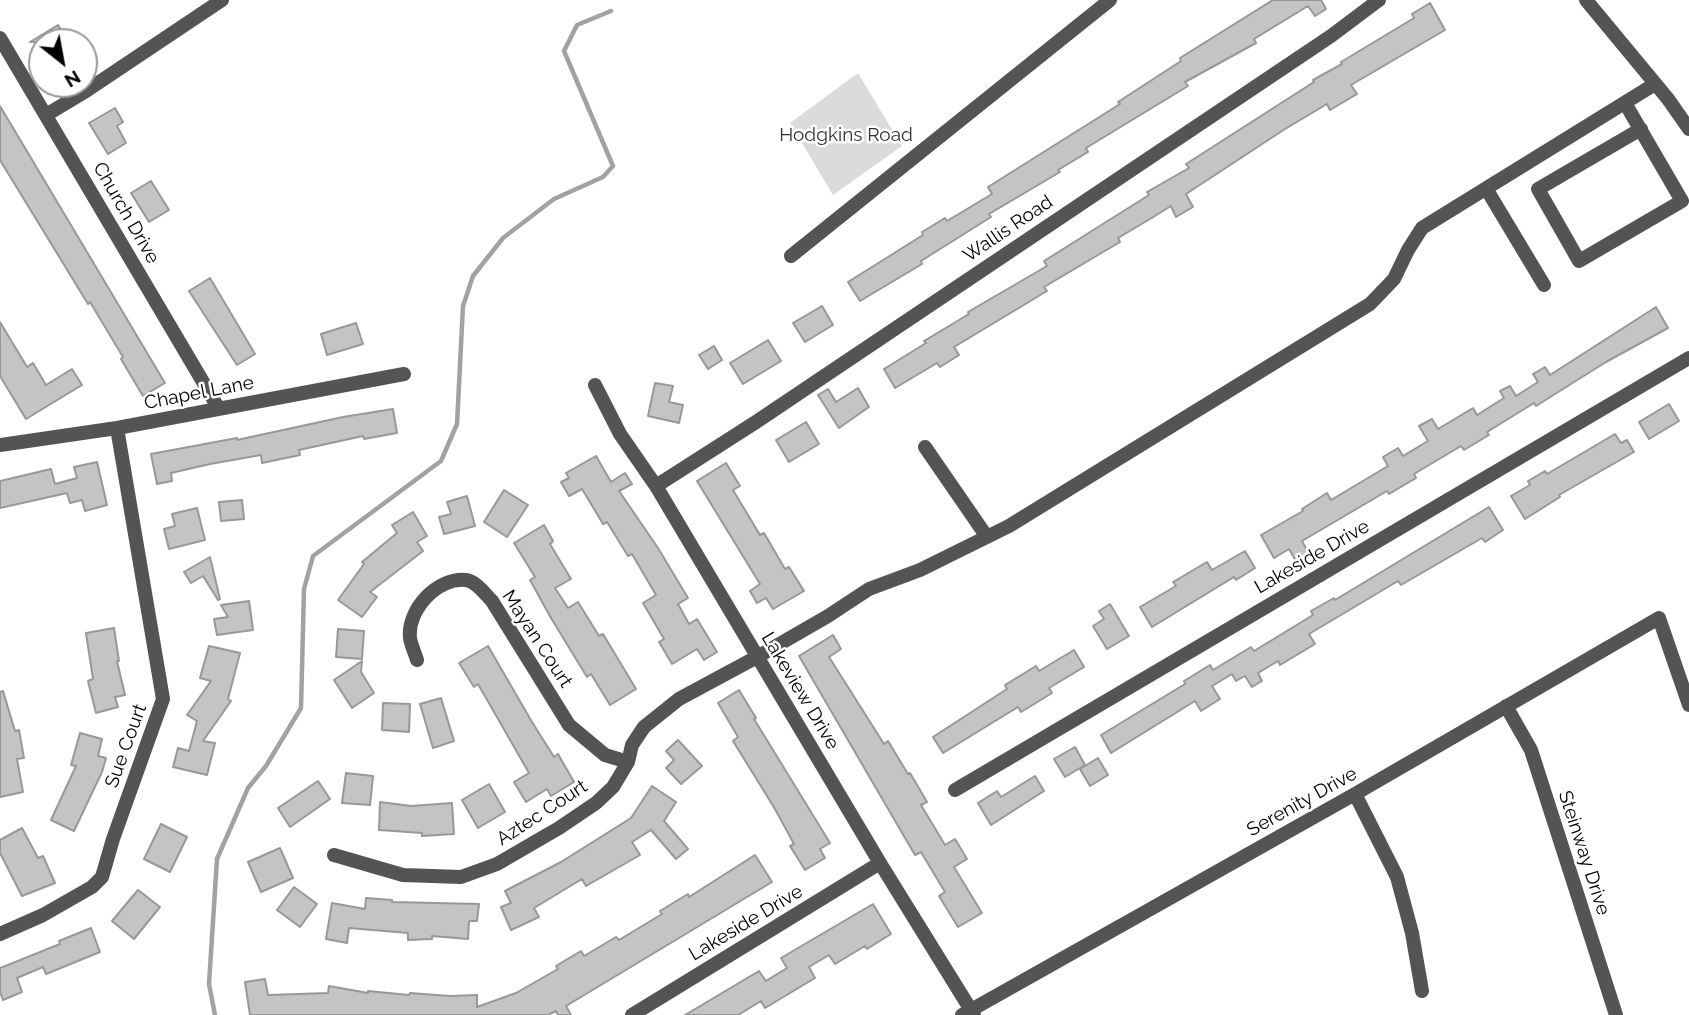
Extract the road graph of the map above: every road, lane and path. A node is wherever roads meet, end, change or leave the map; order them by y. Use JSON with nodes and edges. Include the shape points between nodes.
{"nodes":[{"id":1,"x":222,"y":0,"type":"edge"},
{"id":2,"x":1110,"y":0,"type":"edge"},
{"id":3,"x":1379,"y":0,"type":"edge"},
{"id":4,"x":1586,"y":0,"type":"edge"},
{"id":5,"x":0,"y":38,"type":"edge"},
{"id":6,"x":1655,"y":84,"type":"junction"},
{"id":7,"x":1625,"y":103,"type":"junction"},
{"id":8,"x":46,"y":115,"type":"junction"},
{"id":9,"x":1641,"y":129,"type":"junction"},
{"id":10,"x":1689,"y":129,"type":"edge"},
{"id":11,"x":1487,"y":190,"type":"junction"},
{"id":12,"x":791,"y":256,"type":"dead end"},
{"id":13,"x":1544,"y":285,"type":"dead end"},
{"id":14,"x":1689,"y":358,"type":"edge"},
{"id":15,"x":404,"y":374,"type":"dead end"},
{"id":16,"x":595,"y":385,"type":"dead end"},
{"id":17,"x":219,"y":409,"type":"junction"},
{"id":18,"x":117,"y":428,"type":"junction"},
{"id":19,"x":0,"y":445,"type":"edge"},
{"id":20,"x":926,"y":447,"type":"dead end"},
{"id":21,"x":656,"y":486,"type":"junction"},
{"id":22,"x":987,"y":537,"type":"junction"},
{"id":23,"x":757,"y":657,"type":"junction"},
{"id":24,"x":417,"y":660,"type":"dead end"},
{"id":25,"x":1689,"y":705,"type":"edge"},
{"id":26,"x":1506,"y":706,"type":"junction"},
{"id":27,"x":628,"y":762,"type":"junction"},
{"id":28,"x":955,"y":790,"type":"dead end"},
{"id":29,"x":1355,"y":794,"type":"junction"},
{"id":30,"x":334,"y":855,"type":"dead end"},
{"id":31,"x":880,"y":863,"type":"junction"},
{"id":32,"x":0,"y":934,"type":"edge"},
{"id":33,"x":1422,"y":991,"type":"dead end"},
{"id":34,"x":970,"y":1013,"type":"edge"},
{"id":35,"x":632,"y":1015,"type":"edge"},
{"id":36,"x":1616,"y":1015,"type":"edge"}],
"edges":[{"from":1,"to":8,"type":"street"},
{"from":2,"to":12,"type":"street"},
{"from":3,"to":21,"type":"street","name":"Wallis Road"},
{"from":4,"to":6,"type":"street"},
{"from":5,"to":8,"type":"street","name":"Church Drive"},
{"from":6,"to":7,"type":"street","name":"Aztec Court"},
{"from":6,"to":10,"type":"street"},
{"from":7,"to":9,"type":"street"},
{"from":7,"to":11,"type":"street","name":"Aztec Court"},
{"from":8,"to":17,"type":"street","name":"Church Drive"},
{"from":9,"to":9,"type":"street","via":[[1682,201],[1579,261],[1538,189]]},
{"from":11,"to":13,"type":"street"},
{"from":11,"to":22,"type":"street","name":"Aztec Court","via":[[1422,228],[1394,279],[1370,304]]},
{"from":14,"to":28,"type":"street","name":"Lakeside Drive"},
{"from":15,"to":17,"type":"street","name":"Chapel Lane"},
{"from":16,"to":21,"type":"street","name":"Lakeview Drive"},
{"from":17,"to":18,"type":"street","name":"Chapel Lane"},
{"from":18,"to":19,"type":"street","name":"Chapel Lane"},
{"from":18,"to":32,"type":"street","name":"Sue Court","via":[[163,699],[102,877],[43,915]]},
{"from":20,"to":22,"type":"street"},
{"from":21,"to":23,"type":"street","name":"Lakeview Drive"},
{"from":22,"to":23,"type":"street","name":"Aztec Court","via":[[869,589]]},
{"from":23,"to":27,"type":"street","name":"Aztec Court","via":[[661,712],[632,745]]},
{"from":23,"to":31,"type":"street","name":"Lakeview Drive"},
{"from":24,"to":27,"type":"street","name":"Mayan Court","via":[[410,638],[413,616],[423,600],[443,585],[467,580],[492,601],[569,725],[605,755]]},
{"from":25,"to":26,"type":"street","name":"Serenity Drive","via":[[1659,618]]},
{"from":26,"to":29,"type":"street","name":"Serenity Drive"},
{"from":26,"to":36,"type":"street","name":"Steinway Drive","via":[[1531,750]]},
{"from":27,"to":30,"type":"street","name":"Aztec Court","via":[[613,787],[596,803],[478,873],[461,877],[403,875]]},
{"from":29,"to":33,"type":"street","via":[[1397,877]]},
{"from":29,"to":34,"type":"street","name":"Serenity Drive"},
{"from":31,"to":34,"type":"street","name":"Lakeview Drive"},
{"from":31,"to":35,"type":"street","name":"Lakeside Drive"}]}
